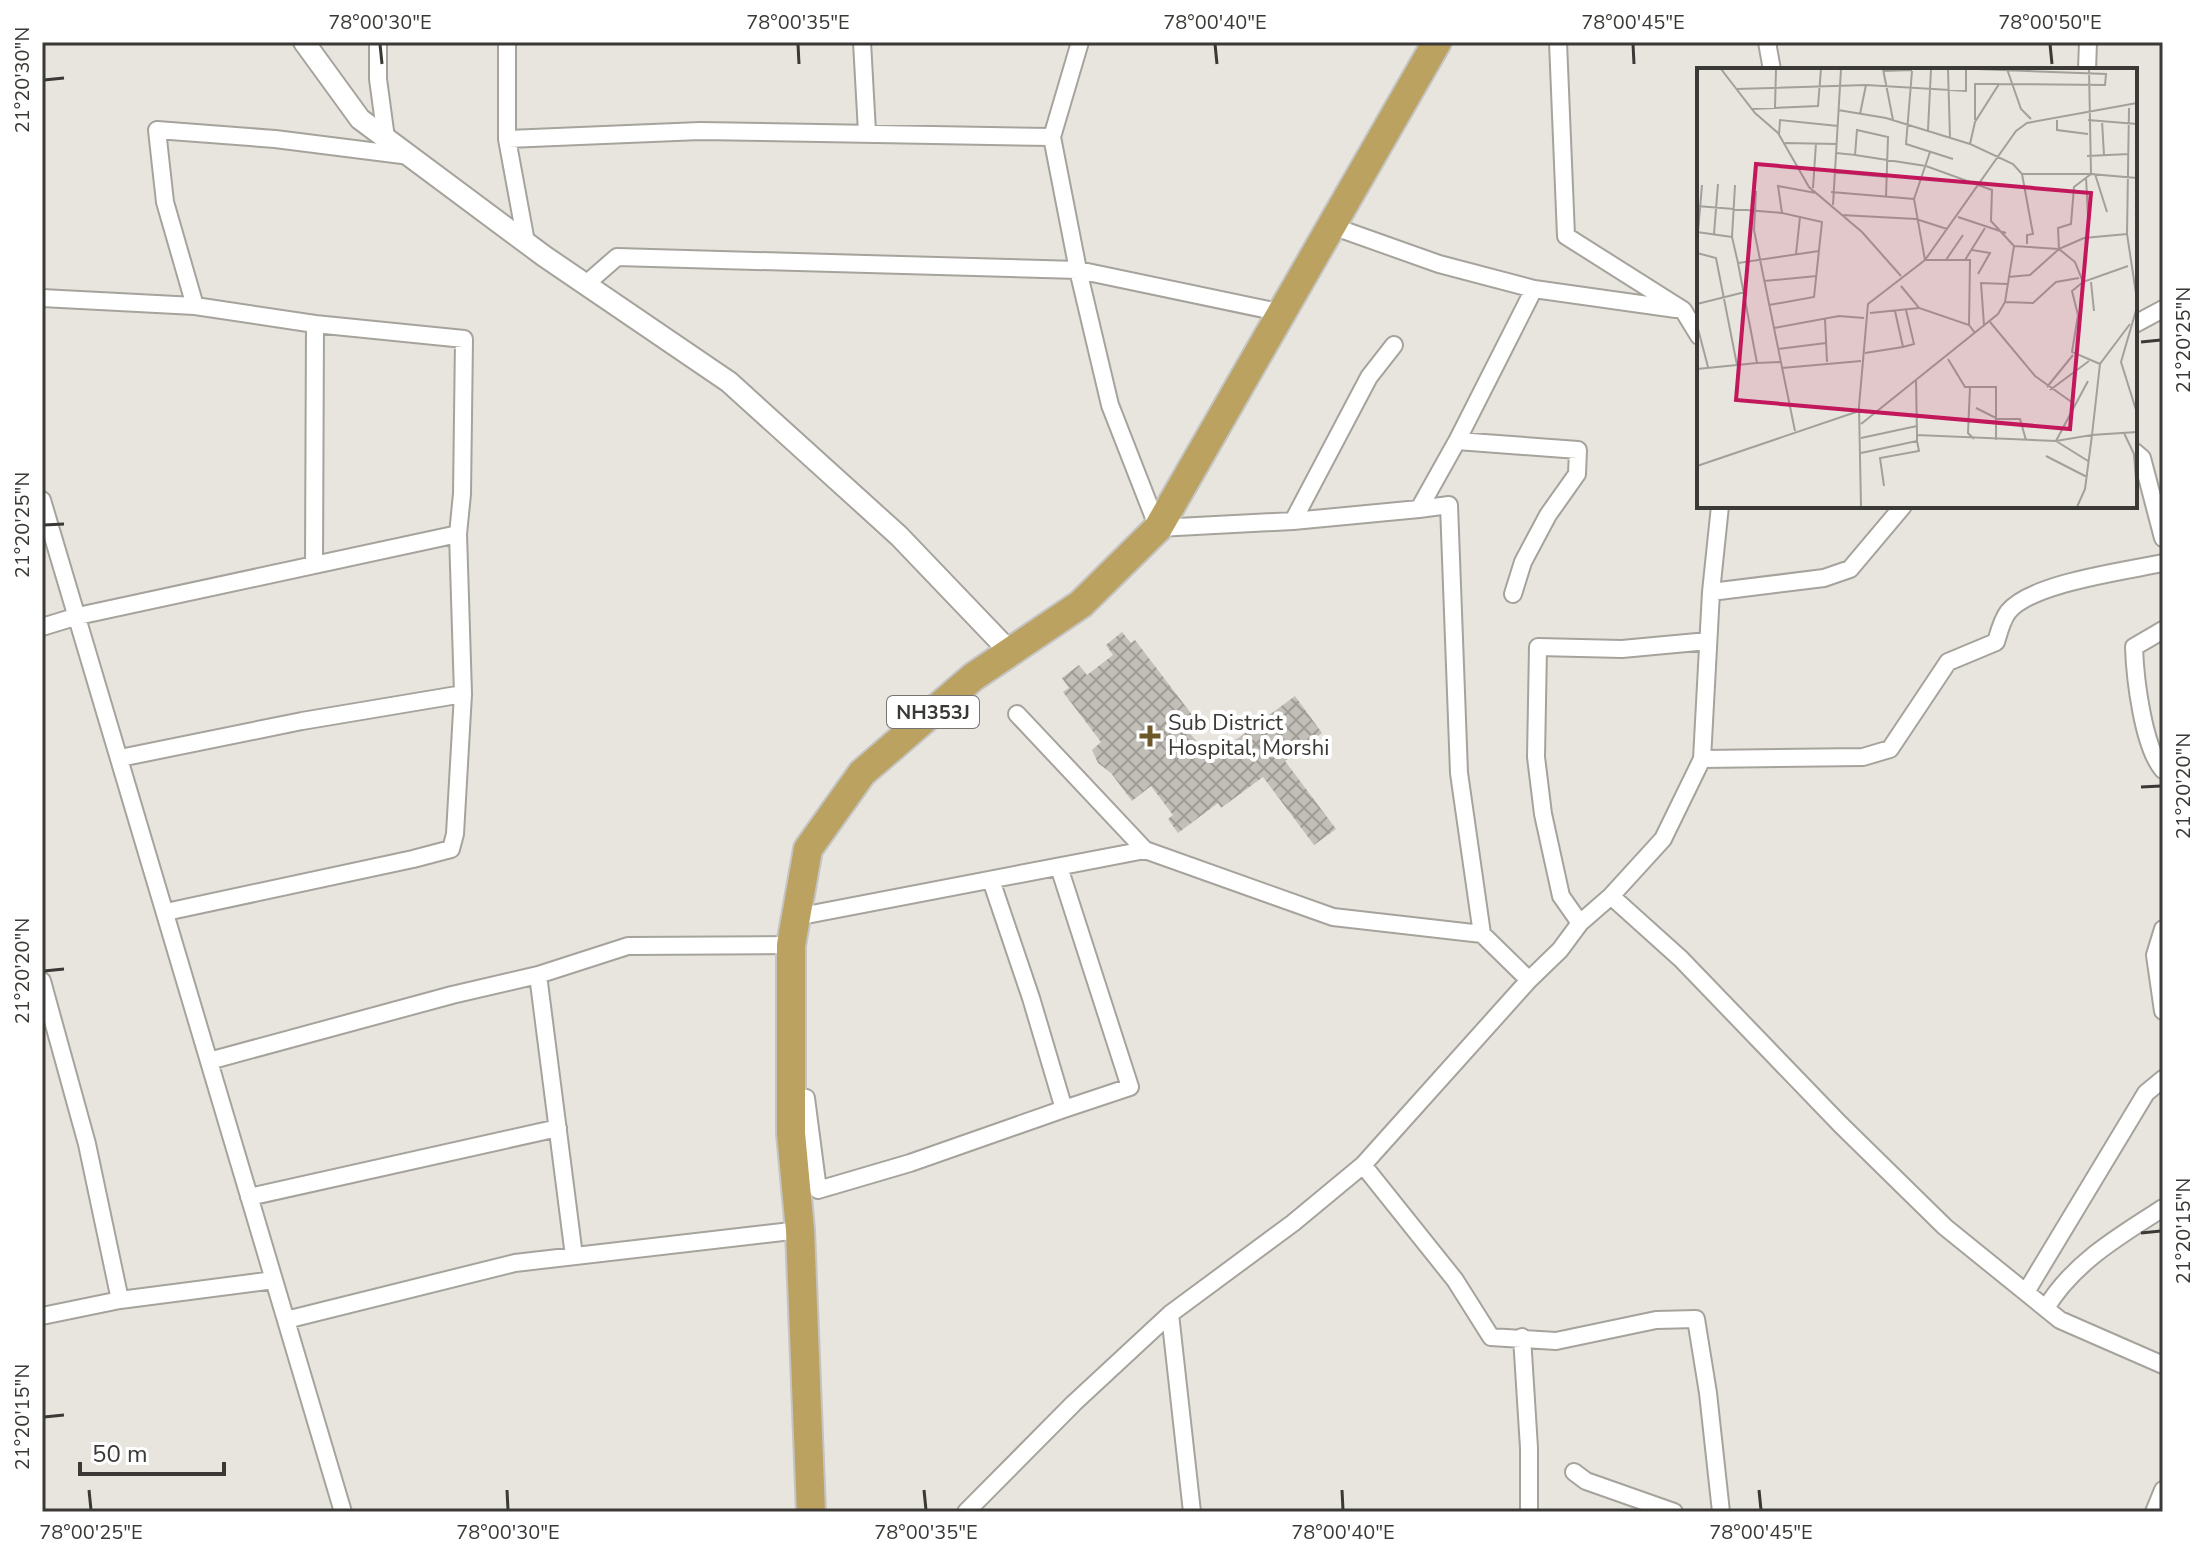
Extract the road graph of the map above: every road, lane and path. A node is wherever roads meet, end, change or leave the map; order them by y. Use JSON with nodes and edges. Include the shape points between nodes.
{"nodes":[{"id":1,"x":304,"y":42,"type":"edge"},
{"id":2,"x":378,"y":42,"type":"edge"},
{"id":3,"x":507,"y":42,"type":"edge"},
{"id":4,"x":862,"y":42,"type":"edge"},
{"id":5,"x":1080,"y":42,"type":"edge"},
{"id":6,"x":1437,"y":42,"type":"edge"},
{"id":7,"x":1558,"y":42,"type":"edge"},
{"id":8,"x":1767,"y":42,"type":"edge"},
{"id":9,"x":2088,"y":42,"type":"edge"},
{"id":10,"x":1772,"y":68,"type":"edge"},
{"id":11,"x":2087,"y":68,"type":"edge"},
{"id":12,"x":867,"y":132,"type":"junction"},
{"id":13,"x":1052,"y":137,"type":"junction"},
{"id":14,"x":386,"y":138,"type":"junction"},
{"id":15,"x":507,"y":139,"type":"junction"},
{"id":16,"x":410,"y":156,"type":"junction"},
{"id":17,"x":1332,"y":226,"type":"junction"},
{"id":18,"x":526,"y":242,"type":"junction"},
{"id":19,"x":1078,"y":270,"type":"junction"},
{"id":20,"x":586,"y":284,"type":"junction"},
{"id":21,"x":1534,"y":289,"type":"junction"},
{"id":22,"x":42,"y":298,"type":"edge"},
{"id":23,"x":195,"y":306,"type":"junction"},
{"id":24,"x":2163,"y":309,"type":"edge"},
{"id":25,"x":1683,"y":310,"type":"junction"},
{"id":26,"x":1283,"y":313,"type":"junction"},
{"id":27,"x":2137,"y":323,"type":"edge"},
{"id":28,"x":315,"y":324,"type":"junction"},
{"id":29,"x":1697,"y":333,"type":"edge"},
{"id":30,"x":1394,"y":345,"type":"dead end"},
{"id":31,"x":1457,"y":441,"type":"junction"},
{"id":32,"x":2137,"y":454,"type":"edge"},
{"id":33,"x":42,"y":500,"type":"edge"},
{"id":34,"x":1720,"y":508,"type":"edge"},
{"id":35,"x":1901,"y":508,"type":"edge"},
{"id":36,"x":1419,"y":509,"type":"junction"},
{"id":37,"x":1293,"y":521,"type":"junction"},
{"id":38,"x":1158,"y":528,"type":"junction"},
{"id":39,"x":458,"y":534,"type":"junction"},
{"id":40,"x":2163,"y":538,"type":"edge"},
{"id":41,"x":2163,"y":563,"type":"edge"},
{"id":42,"x":314,"y":565,"type":"junction"},
{"id":43,"x":1711,"y":592,"type":"junction"},
{"id":44,"x":1513,"y":594,"type":"dead end"},
{"id":45,"x":78,"y":616,"type":"junction"},
{"id":46,"x":42,"y":627,"type":"edge"},
{"id":47,"x":2163,"y":630,"type":"edge"},
{"id":48,"x":1708,"y":641,"type":"junction"},
{"id":49,"x":1010,"y":652,"type":"junction"},
{"id":50,"x":463,"y":694,"type":"junction"},
{"id":51,"x":1017,"y":714,"type":"dead end"},
{"id":52,"x":120,"y":758,"type":"junction"},
{"id":53,"x":1702,"y":759,"type":"junction"},
{"id":54,"x":2163,"y":770,"type":"edge"},
{"id":55,"x":1145,"y":850,"type":"junction"},
{"id":56,"x":1059,"y":867,"type":"junction"},
{"id":57,"x":991,"y":880,"type":"junction"},
{"id":58,"x":1611,"y":896,"type":"junction"},
{"id":59,"x":166,"y":912,"type":"junction"},
{"id":60,"x":796,"y":917,"type":"junction"},
{"id":61,"x":1580,"y":923,"type":"junction"},
{"id":62,"x":2163,"y":929,"type":"edge"},
{"id":63,"x":1482,"y":934,"type":"junction"},
{"id":64,"x":791,"y":945,"type":"junction"},
{"id":65,"x":538,"y":975,"type":"junction"},
{"id":66,"x":1529,"y":980,"type":"junction"},
{"id":67,"x":42,"y":981,"type":"edge"},
{"id":68,"x":2163,"y":1011,"type":"edge"},
{"id":69,"x":209,"y":1061,"type":"junction"},
{"id":70,"x":2163,"y":1079,"type":"edge"},
{"id":71,"x":791,"y":1096,"type":"junction"},
{"id":72,"x":1064,"y":1109,"type":"junction"},
{"id":73,"x":558,"y":1128,"type":"junction"},
{"id":74,"x":1363,"y":1165,"type":"junction"},
{"id":75,"x":249,"y":1197,"type":"junction"},
{"id":76,"x":2163,"y":1208,"type":"edge"},
{"id":77,"x":800,"y":1230,"type":"junction"},
{"id":78,"x":574,"y":1256,"type":"junction"},
{"id":79,"x":274,"y":1280,"type":"junction"},
{"id":80,"x":2026,"y":1292,"type":"junction"},
{"id":81,"x":120,"y":1300,"type":"junction"},
{"id":82,"x":2046,"y":1308,"type":"junction"},
{"id":83,"x":1170,"y":1314,"type":"junction"},
{"id":84,"x":42,"y":1316,"type":"edge"},
{"id":85,"x":286,"y":1320,"type":"junction"},
{"id":86,"x":1522,"y":1337,"type":"junction"},
{"id":87,"x":2163,"y":1365,"type":"edge"},
{"id":88,"x":1574,"y":1472,"type":"dead end"},
{"id":89,"x":2163,"y":1490,"type":"edge"},
{"id":90,"x":343,"y":1512,"type":"edge"},
{"id":91,"x":811,"y":1512,"type":"edge"},
{"id":92,"x":966,"y":1512,"type":"edge"},
{"id":93,"x":1192,"y":1512,"type":"edge"},
{"id":94,"x":1529,"y":1512,"type":"edge"},
{"id":95,"x":1674,"y":1512,"type":"edge"},
{"id":96,"x":1721,"y":1512,"type":"edge"},
{"id":97,"x":2154,"y":1512,"type":"edge"}],
"edges":[{"from":1,"to":14,"type":"street","via":[[360,119]]},
{"from":2,"to":14,"type":"street"},
{"from":3,"to":15,"type":"street"},
{"from":4,"to":12,"type":"street"},
{"from":5,"to":13,"type":"street"},
{"from":6,"to":17,"type":"highway","number":"NH353J"},
{"from":7,"to":25,"type":"street","via":[[1566,236]]},
{"from":8,"to":10,"type":"street"},
{"from":9,"to":11,"type":"street"},
{"from":12,"to":13,"type":"street"},
{"from":12,"to":15,"type":"street","via":[[700,131]]},
{"from":13,"to":19,"type":"street"},
{"from":14,"to":16,"type":"street"},
{"from":15,"to":18,"type":"street"},
{"from":16,"to":18,"type":"street"},
{"from":16,"to":23,"type":"street","via":[[157,130],[165,202]]},
{"from":17,"to":21,"type":"street","via":[[1439,264]]},
{"from":17,"to":26,"type":"highway","number":"NH353J"},
{"from":18,"to":20,"type":"street"},
{"from":19,"to":20,"type":"street","via":[[617,257]]},
{"from":19,"to":26,"type":"street"},
{"from":19,"to":38,"type":"street","via":[[1110,405]]},
{"from":20,"to":49,"type":"street","via":[[729,382],[899,536]]},
{"from":21,"to":25,"type":"street"},
{"from":21,"to":31,"type":"street"},
{"from":22,"to":23,"type":"street"},
{"from":23,"to":28,"type":"street"},
{"from":24,"to":27,"type":"street"},
{"from":25,"to":29,"type":"street"},
{"from":26,"to":38,"type":"highway","number":"NH353J"},
{"from":28,"to":39,"type":"street","via":[[464,339]]},
{"from":28,"to":42,"type":"street"},
{"from":30,"to":37,"type":"street","via":[[1369,377]]},
{"from":31,"to":36,"type":"street"},
{"from":31,"to":44,"type":"street","via":[[1578,450],[1577,474],[1548,515]]},
{"from":32,"to":40,"type":"street"},
{"from":33,"to":45,"type":"street"},
{"from":34,"to":43,"type":"street"},
{"from":35,"to":43,"type":"street","via":[[1850,569],[1824,578]]},
{"from":36,"to":37,"type":"street"},
{"from":36,"to":63,"type":"street","via":[[1449,505],[1459,773]]},
{"from":37,"to":38,"type":"street"},
{"from":38,"to":49,"type":"highway","number":"NH353J","via":[[1081,604]]},
{"from":39,"to":42,"type":"street"},
{"from":39,"to":50,"type":"street"},
{"from":41,"to":53,"type":"street","via":[[2024,597],[2006,614],[1996,642],[1948,662],[1890,749],[1863,757]]},
{"from":42,"to":45,"type":"street"},
{"from":43,"to":48,"type":"street"},
{"from":45,"to":46,"type":"street"},
{"from":45,"to":52,"type":"street"},
{"from":47,"to":54,"type":"street","via":[[2134,647],[2144,718]]},
{"from":48,"to":53,"type":"street"},
{"from":48,"to":61,"type":"street","via":[[1622,649],[1538,647],[1536,757],[1543,814],[1561,896]]},
{"from":49,"to":60,"type":"highway","number":"NH353J","via":[[973,677],[862,773],[808,849]]},
{"from":50,"to":52,"type":"street"},
{"from":50,"to":59,"type":"street","via":[[451,849]]},
{"from":51,"to":55,"type":"street"},
{"from":52,"to":59,"type":"street"},
{"from":53,"to":58,"type":"street","via":[[1663,839]]},
{"from":55,"to":56,"type":"street"},
{"from":55,"to":63,"type":"street","via":[[1333,917]]},
{"from":56,"to":57,"type":"street"},
{"from":56,"to":72,"type":"street","via":[[1130,1087]]},
{"from":57,"to":60,"type":"street"},
{"from":57,"to":72,"type":"street"},
{"from":58,"to":61,"type":"street"},
{"from":58,"to":80,"type":"street","via":[[1681,959],[1945,1227]]},
{"from":59,"to":69,"type":"street"},
{"from":60,"to":64,"type":"highway","number":"NH353J"},
{"from":61,"to":66,"type":"street"},
{"from":62,"to":68,"type":"street","via":[[2155,955]]},
{"from":63,"to":66,"type":"street"},
{"from":64,"to":65,"type":"street","via":[[628,946]]},
{"from":64,"to":71,"type":"highway","number":"NH353J"},
{"from":65,"to":69,"type":"street"},
{"from":65,"to":73,"type":"street"},
{"from":66,"to":74,"type":"street"},
{"from":67,"to":81,"type":"street","via":[[87,1144]]},
{"from":69,"to":75,"type":"street"},
{"from":70,"to":80,"type":"street","via":[[2146,1093]]},
{"from":71,"to":72,"type":"street","via":[[806,1098],[818,1190]]},
{"from":71,"to":77,"type":"highway","number":"NH353J"},
{"from":73,"to":75,"type":"street"},
{"from":73,"to":78,"type":"street"},
{"from":74,"to":83,"type":"street"},
{"from":74,"to":86,"type":"street","via":[[1455,1280],[1491,1337]]},
{"from":75,"to":79,"type":"street"},
{"from":76,"to":82,"type":"street","via":[[2105,1245],[2061,1284]]},
{"from":77,"to":78,"type":"street"},
{"from":77,"to":91,"type":"highway","number":"NH353J"},
{"from":78,"to":85,"type":"street","via":[[515,1263]]},
{"from":79,"to":81,"type":"street"},
{"from":79,"to":85,"type":"street"},
{"from":80,"to":82,"type":"street"},
{"from":81,"to":84,"type":"street"},
{"from":82,"to":87,"type":"street","via":[[2060,1320]]},
{"from":83,"to":92,"type":"street"},
{"from":83,"to":93,"type":"street"},
{"from":85,"to":90,"type":"street"},
{"from":86,"to":94,"type":"street"},
{"from":86,"to":96,"type":"street","via":[[1556,1341],[1656,1320],[1696,1319]]},
{"from":88,"to":95,"type":"street"},
{"from":89,"to":97,"type":"street"}]}
